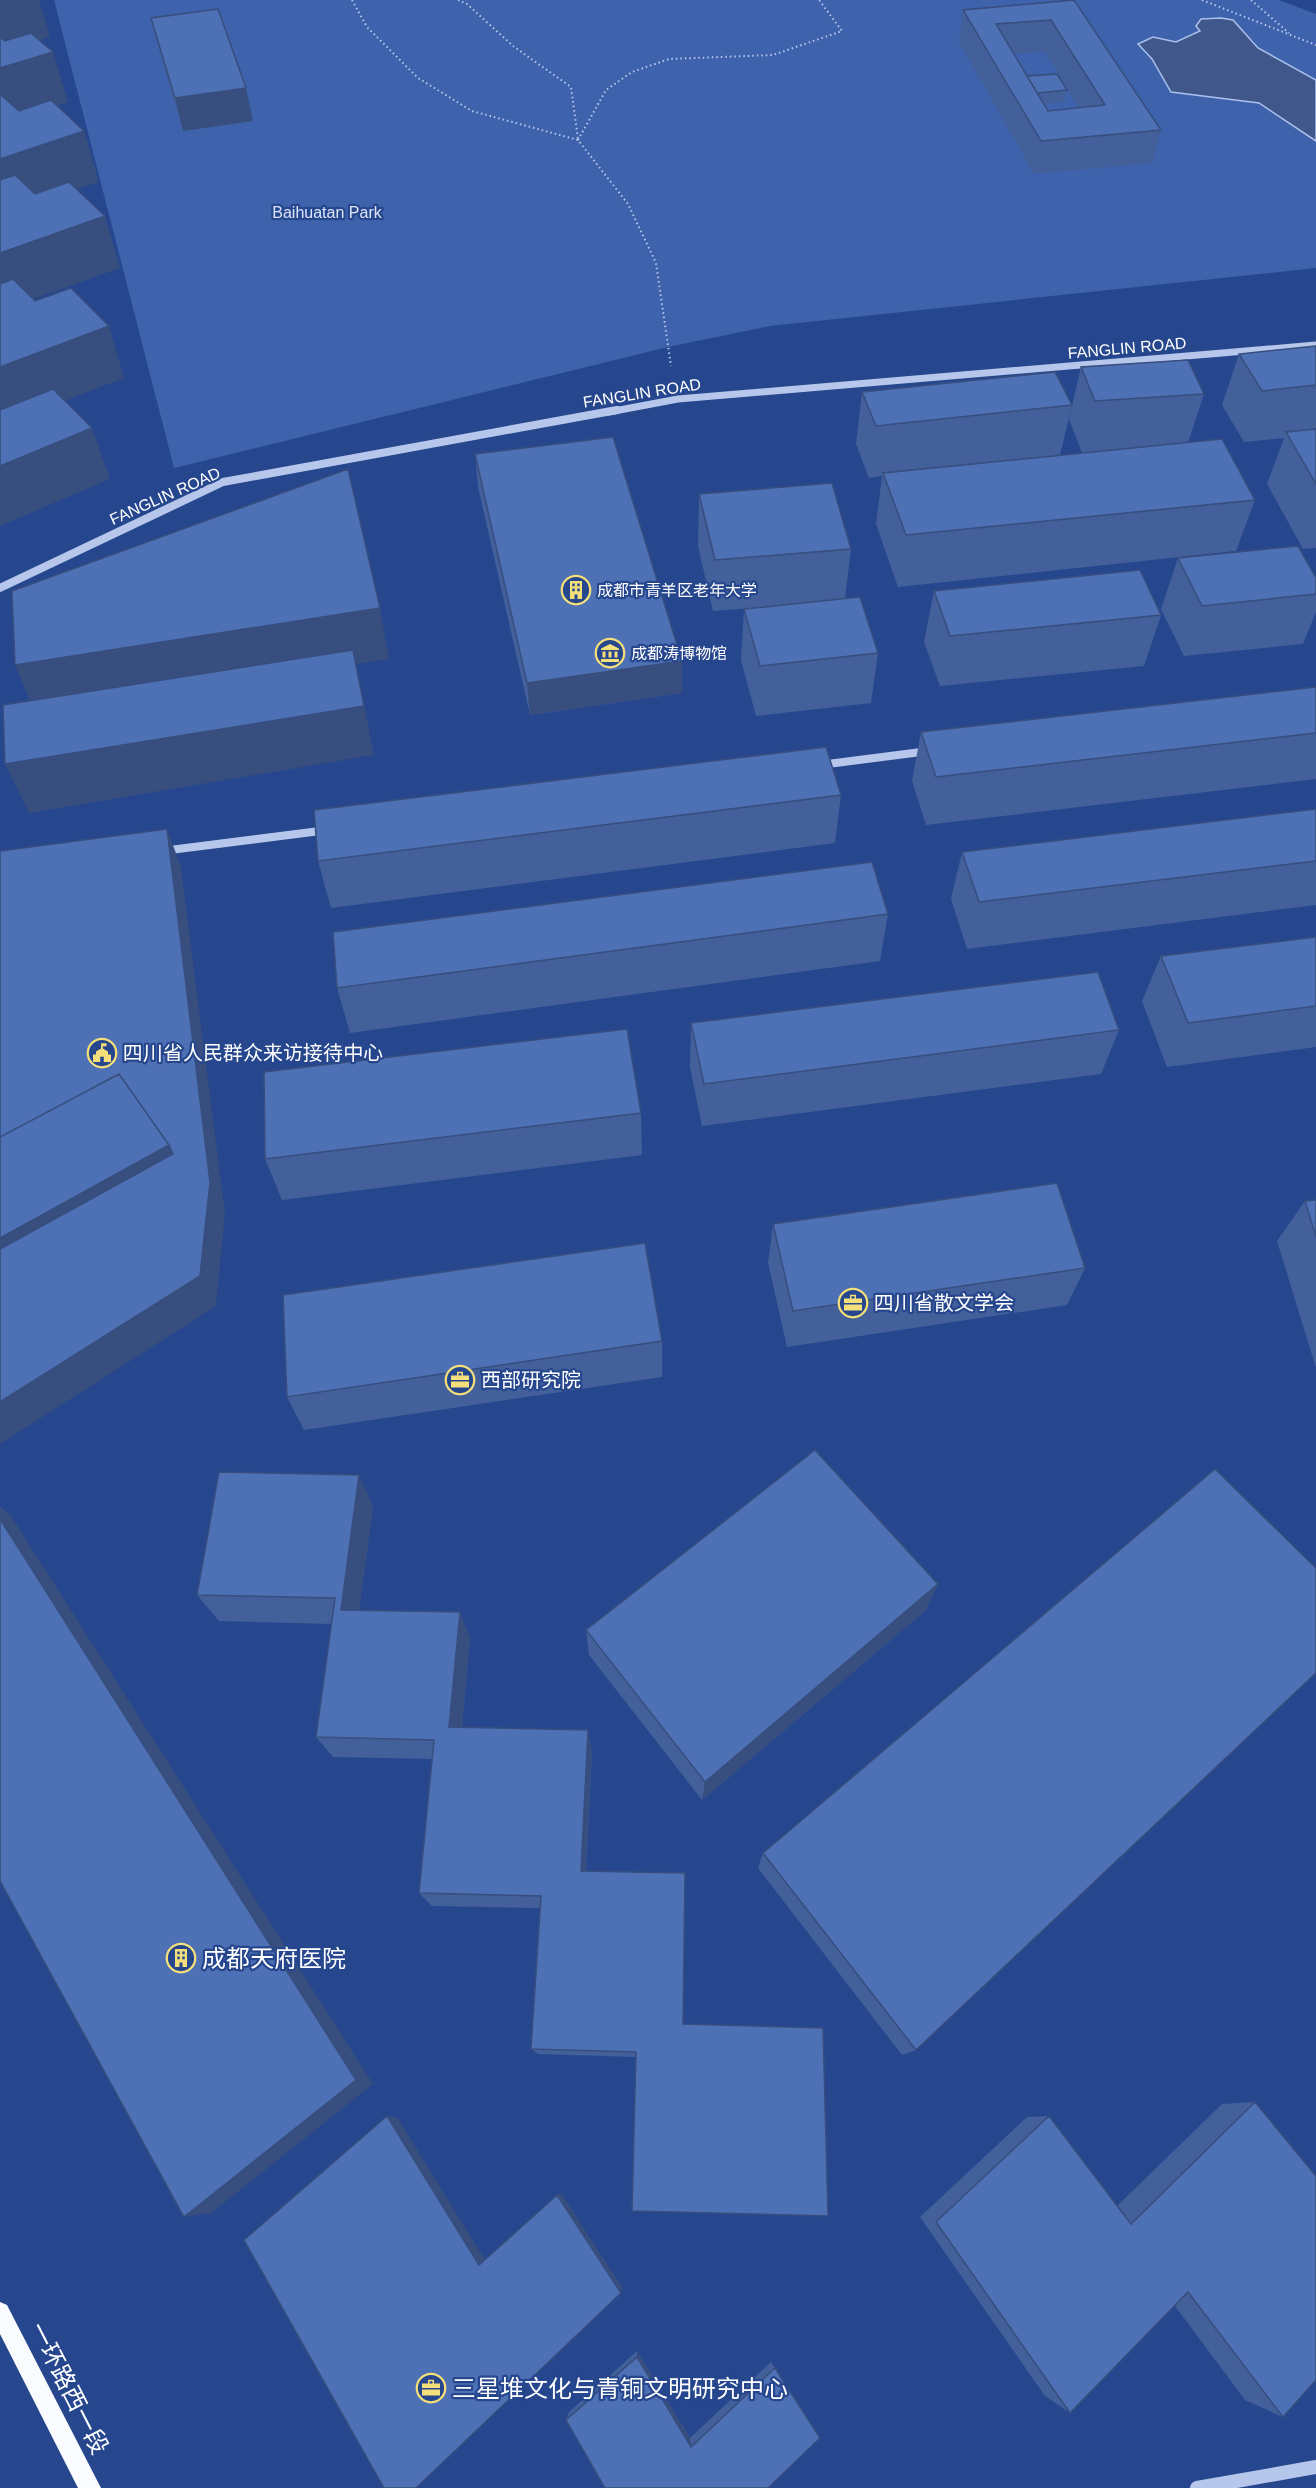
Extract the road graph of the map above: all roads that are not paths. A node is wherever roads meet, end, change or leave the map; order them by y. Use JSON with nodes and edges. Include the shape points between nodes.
{"nodes":[{"id":1,"x":1316,"y":345,"type":"edge"},
{"id":2,"x":0,"y":588,"type":"edge"},
{"id":3,"x":937,"y":750,"type":"edge"},
{"id":4,"x":806,"y":767,"type":"edge"},
{"id":5,"x":344,"y":828,"type":"edge"},
{"id":6,"x":154,"y":853,"type":"edge"},
{"id":7,"x":0,"y":2312,"type":"edge"},
{"id":8,"x":1316,"y":2467,"type":"edge"},
{"id":9,"x":90,"y":2488,"type":"edge"},
{"id":10,"x":1197,"y":2488,"type":"edge"}],
"edges":[{"from":1,"to":2,"type":"street","name":"FANGLIN ROAD","via":[[678,399],[224,482]]},
{"from":3,"to":4,"type":"street"},
{"from":5,"to":6,"type":"street"},
{"from":7,"to":9,"type":"main road","name":"一环路西一段"},
{"from":8,"to":10,"type":"street"}]}
